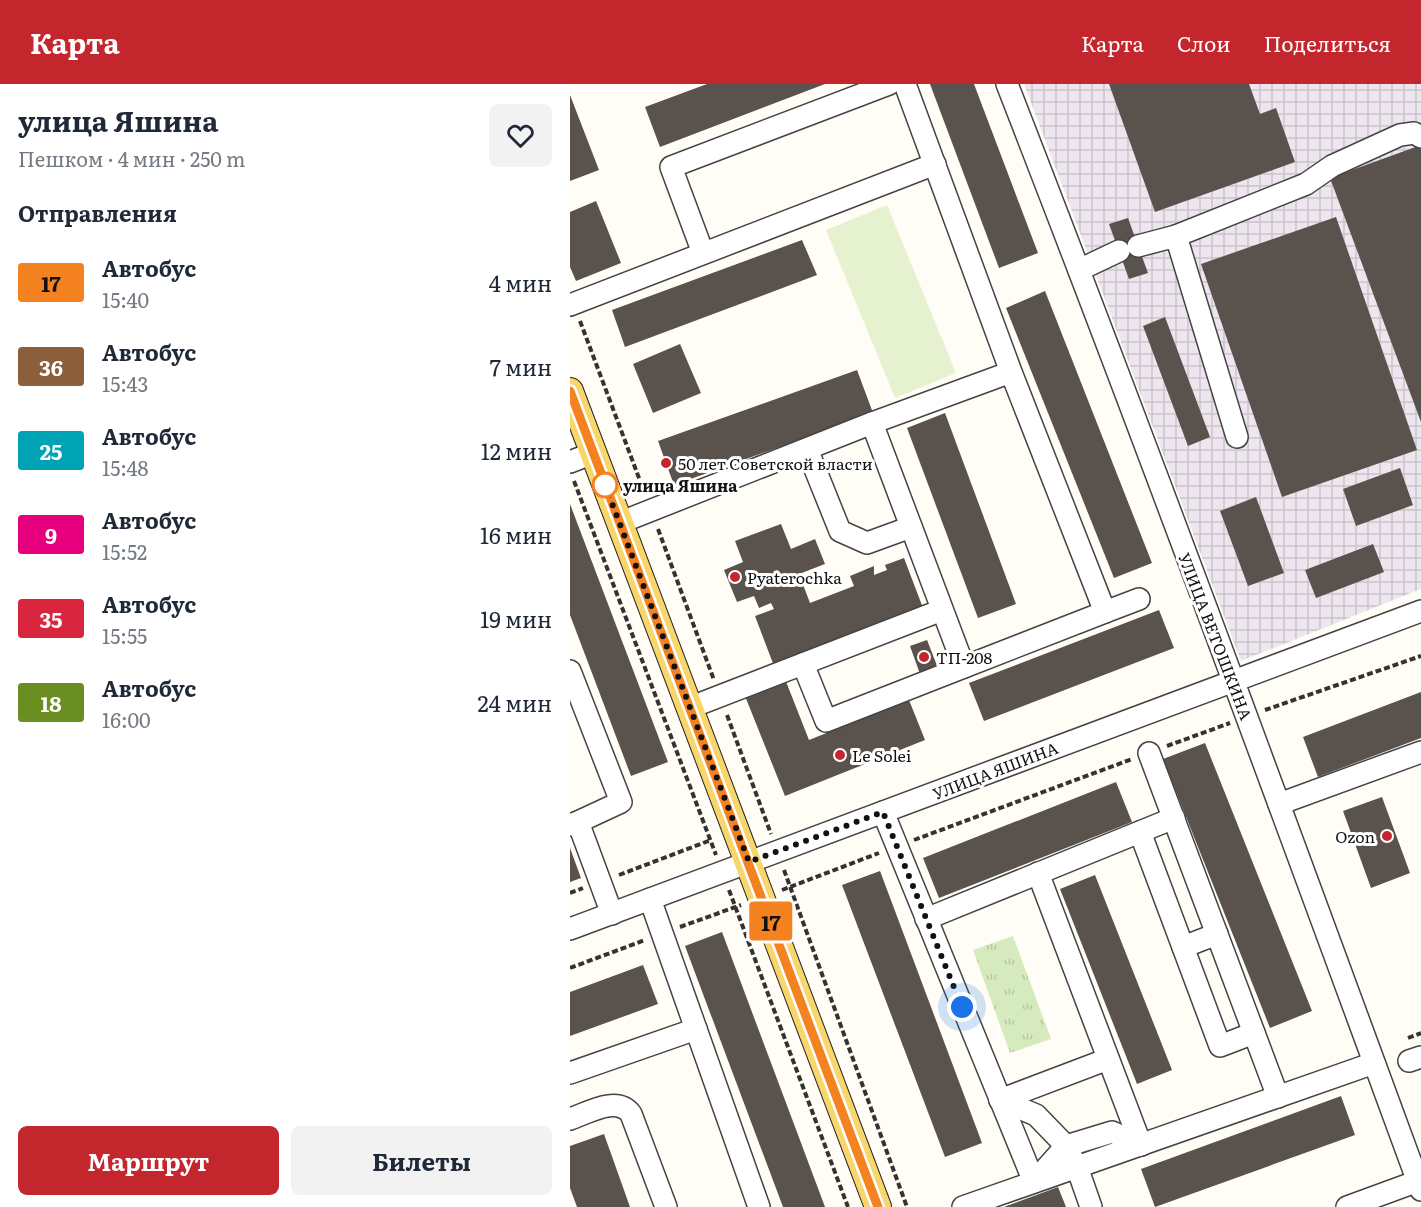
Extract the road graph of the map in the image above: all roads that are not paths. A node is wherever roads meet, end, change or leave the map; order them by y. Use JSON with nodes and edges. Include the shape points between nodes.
{"nodes":[{"id":1,"x":889,"y":84,"type":"edge"},
{"id":2,"x":905,"y":84,"type":"edge"},
{"id":3,"x":1007,"y":84,"type":"edge"},
{"id":4,"x":1421,"y":137,"type":"edge"},
{"id":5,"x":934,"y":164,"type":"junction"},
{"id":6,"x":1176,"y":236,"type":"junction"},
{"id":7,"x":703,"y":253,"type":"junction"},
{"id":8,"x":1079,"y":270,"type":"junction"},
{"id":9,"x":572,"y":305,"type":"edge"},
{"id":10,"x":1011,"y":372,"type":"junction"},
{"id":11,"x":570,"y":391,"type":"edge"},
{"id":12,"x":873,"y":423,"type":"junction"},
{"id":13,"x":1237,"y":437,"type":"dead end"},
{"id":14,"x":807,"y":449,"type":"junction"},
{"id":15,"x":582,"y":458,"type":"edge"},
{"id":16,"x":619,"y":523,"type":"junction"},
{"id":17,"x":911,"y":527,"type":"junction"},
{"id":18,"x":1139,"y":599,"type":"dead end"},
{"id":19,"x":942,"y":610,"type":"junction"},
{"id":20,"x":1421,"y":611,"type":"edge"},
{"id":21,"x":1105,"y":612,"type":"junction"},
{"id":22,"x":803,"y":664,"type":"junction"},
{"id":23,"x":964,"y":667,"type":"junction"},
{"id":24,"x":570,"y":671,"type":"edge"},
{"id":25,"x":1234,"y":681,"type":"junction"},
{"id":26,"x":689,"y":708,"type":"junction"},
{"id":27,"x":1421,"y":752,"type":"edge"},
{"id":28,"x":1149,"y":753,"type":"road end"},
{"id":29,"x":1279,"y":804,"type":"junction"},
{"id":30,"x":883,"y":812,"type":"junction"},
{"id":31,"x":1174,"y":818,"type":"junction"},
{"id":32,"x":574,"y":823,"type":"edge"},
{"id":33,"x":1140,"y":832,"type":"junction"},
{"id":34,"x":749,"y":862,"type":"junction"},
{"id":35,"x":1038,"y":873,"type":"junction"},
{"id":36,"x":650,"y":899,"type":"junction"},
{"id":37,"x":612,"y":914,"type":"junction"},
{"id":38,"x":926,"y":919,"type":"junction"},
{"id":39,"x":570,"y":929,"type":"edge"},
{"id":40,"x":1217,"y":934,"type":"junction"},
{"id":41,"x":1183,"y":947,"type":"junction"},
{"id":42,"x":696,"y":1029,"type":"junction"},
{"id":43,"x":1254,"y":1033,"type":"junction"},
{"id":44,"x":1372,"y":1058,"type":"junction"},
{"id":45,"x":1108,"y":1059,"type":"junction"},
{"id":46,"x":570,"y":1073,"type":"edge"},
{"id":47,"x":1278,"y":1096,"type":"junction"},
{"id":48,"x":1000,"y":1100,"type":"junction"},
{"id":49,"x":570,"y":1119,"type":"edge"},
{"id":50,"x":1141,"y":1145,"type":"junction"},
{"id":51,"x":1066,"y":1146,"type":"junction"},
{"id":52,"x":1077,"y":1167,"type":"junction"},
{"id":53,"x":1034,"y":1182,"type":"junction"},
{"id":54,"x":1419,"y":1185,"type":"edge"},
{"id":55,"x":666,"y":1207,"type":"edge"},
{"id":56,"x":759,"y":1207,"type":"edge"},
{"id":57,"x":878,"y":1207,"type":"edge"},
{"id":58,"x":963,"y":1207,"type":"edge"},
{"id":59,"x":1091,"y":1207,"type":"edge"},
{"id":60,"x":1347,"y":1207,"type":"edge"}],
"edges":[{"from":1,"to":7,"type":"street","via":[[671,167]]},
{"from":2,"to":5,"type":"street"},
{"from":3,"to":8,"type":"street","name":"УЛИЦА ВЕТОШКИНА"},
{"from":4,"to":6,"type":"street","via":[[1414,133],[1400,135],[1332,166],[1306,184]]},
{"from":5,"to":7,"type":"street"},
{"from":5,"to":10,"type":"street"},
{"from":6,"to":8,"type":"street","via":[[1129,249]]},
{"from":6,"to":13,"type":"street"},
{"from":7,"to":9,"type":"street"},
{"from":8,"to":25,"type":"street","name":"УЛИЦА ВЕТОШКИНА"},
{"from":10,"to":12,"type":"street"},
{"from":10,"to":21,"type":"street"},
{"from":11,"to":15,"type":"main road"},
{"from":12,"to":14,"type":"street"},
{"from":12,"to":17,"type":"street"},
{"from":14,"to":16,"type":"street"},
{"from":14,"to":17,"type":"street","via":[[840,531],[867,543]]},
{"from":15,"to":16,"type":"main road"},
{"from":16,"to":26,"type":"main road"},
{"from":17,"to":19,"type":"street"},
{"from":18,"to":21,"type":"street"},
{"from":19,"to":22,"type":"street"},
{"from":19,"to":23,"type":"street"},
{"from":20,"to":25,"type":"street","name":"УЛИЦА ЯШИНА"},
{"from":21,"to":23,"type":"street"},
{"from":22,"to":23,"type":"street","via":[[826,721]]},
{"from":22,"to":26,"type":"street"},
{"from":24,"to":32,"type":"street","via":[[621,802]]},
{"from":25,"to":29,"type":"street","name":"УЛИЦА ВЕТОШКИНА"},
{"from":25,"to":30,"type":"street","name":"УЛИЦА ЯШИНА"},
{"from":26,"to":34,"type":"main road"},
{"from":27,"to":29,"type":"street"},
{"from":28,"to":31,"type":"street"},
{"from":29,"to":44,"type":"street","name":"УЛИЦА ВЕТОШКИНА"},
{"from":30,"to":34,"type":"street","name":"УЛИЦА ЯШИНА"},
{"from":30,"to":38,"type":"street"},
{"from":31,"to":33,"type":"street"},
{"from":31,"to":40,"type":"street"},
{"from":32,"to":37,"type":"street"},
{"from":33,"to":35,"type":"street"},
{"from":33,"to":41,"type":"street"},
{"from":34,"to":36,"type":"street","name":"УЛИЦА ЯШИНА"},
{"from":34,"to":57,"type":"main road"},
{"from":35,"to":38,"type":"street"},
{"from":35,"to":45,"type":"street"},
{"from":36,"to":37,"type":"street","name":"УЛИЦА ЯШИНА"},
{"from":36,"to":42,"type":"street"},
{"from":37,"to":39,"type":"street","name":"УЛИЦА ЯШИНА"},
{"from":38,"to":48,"type":"street"},
{"from":40,"to":41,"type":"street"},
{"from":40,"to":43,"type":"street"},
{"from":41,"to":43,"type":"street","via":[[1220,1046]]},
{"from":42,"to":46,"type":"street"},
{"from":42,"to":56,"type":"street"},
{"from":43,"to":47,"type":"street"},
{"from":44,"to":47,"type":"street"},
{"from":44,"to":54,"type":"street","name":"УЛИЦА ВЕТОШКИНА"},
{"from":45,"to":48,"type":"street"},
{"from":45,"to":50,"type":"street"},
{"from":47,"to":50,"type":"street"},
{"from":48,"to":51,"type":"street","via":[[1036,1115]]},
{"from":48,"to":53,"type":"street"},
{"from":49,"to":55,"type":"street","via":[[611,1105],[627,1109]]},
{"from":50,"to":51,"type":"street","via":[[1112,1132]]},
{"from":50,"to":52,"type":"street"},
{"from":51,"to":52,"type":"street"},
{"from":51,"to":53,"type":"street"},
{"from":52,"to":53,"type":"street"},
{"from":52,"to":59,"type":"street"},
{"from":53,"to":58,"type":"street"},
{"from":54,"to":60,"type":"street"}]}
